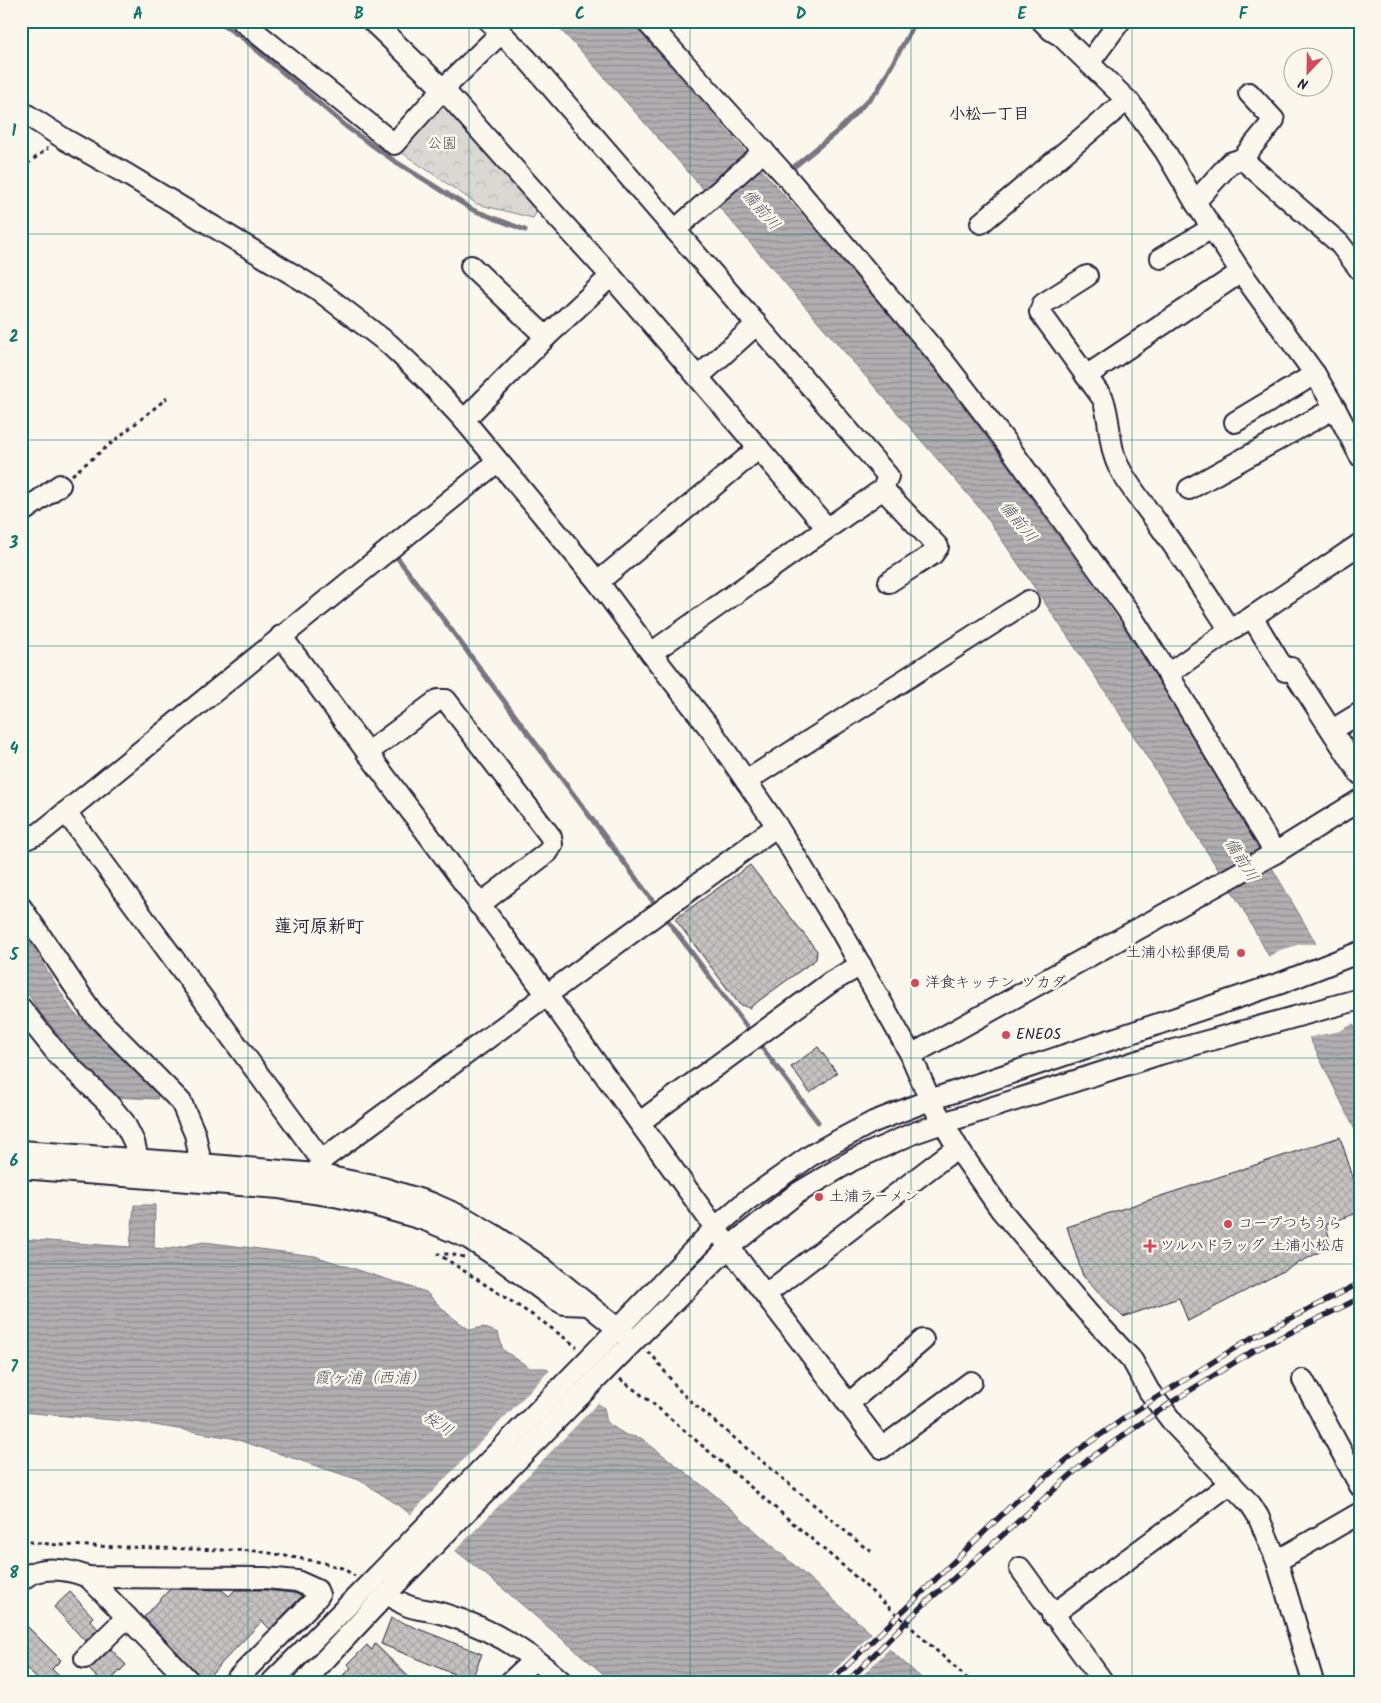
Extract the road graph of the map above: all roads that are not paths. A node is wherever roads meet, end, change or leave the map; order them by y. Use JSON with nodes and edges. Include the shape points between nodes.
{"nodes":[{"id":1,"x":242,"y":21,"type":"edge"},
{"id":2,"x":372,"y":21,"type":"edge"},
{"id":3,"x":646,"y":21,"type":"edge"},
{"id":4,"x":1042,"y":21,"type":"edge"},
{"id":5,"x":1120,"y":21,"type":"edge"},
{"id":6,"x":495,"y":27,"type":"edge"},
{"id":7,"x":1089,"y":63,"type":"junction"},
{"id":8,"x":443,"y":89,"type":"junction"},
{"id":9,"x":1249,"y":93,"type":"dead end"},
{"id":10,"x":1127,"y":100,"type":"junction"},
{"id":11,"x":21,"y":111,"type":"edge"},
{"id":12,"x":762,"y":154,"type":"junction"},
{"id":13,"x":1242,"y":159,"type":"junction"},
{"id":14,"x":1195,"y":202,"type":"junction"},
{"id":15,"x":981,"y":223,"type":"dead end"},
{"id":16,"x":1212,"y":228,"type":"junction"},
{"id":17,"x":675,"y":230,"type":"junction"},
{"id":18,"x":1161,"y":258,"type":"dead end"},
{"id":19,"x":471,"y":266,"type":"dead end"},
{"id":20,"x":1360,"y":270,"type":"edge"},
{"id":21,"x":1241,"y":272,"type":"junction"},
{"id":22,"x":611,"y":276,"type":"junction"},
{"id":23,"x":1087,"y":276,"type":"dead end"},
{"id":24,"x":756,"y":324,"type":"junction"},
{"id":25,"x":546,"y":337,"type":"junction"},
{"id":26,"x":1315,"y":374,"type":"junction"},
{"id":27,"x":698,"y":376,"type":"junction"},
{"id":28,"x":1086,"y":376,"type":"junction"},
{"id":29,"x":1335,"y":408,"type":"junction"},
{"id":30,"x":464,"y":420,"type":"junction"},
{"id":31,"x":1235,"y":422,"type":"dead end"},
{"id":32,"x":759,"y":448,"type":"junction"},
{"id":33,"x":1360,"y":456,"type":"edge"},
{"id":34,"x":497,"y":462,"type":"junction"},
{"id":35,"x":60,"y":485,"type":"road end"},
{"id":36,"x":883,"y":488,"type":"junction"},
{"id":37,"x":1189,"y":489,"type":"dead end"},
{"id":38,"x":23,"y":508,"type":"edge"},
{"id":39,"x":827,"y":528,"type":"junction"},
{"id":40,"x":1357,"y":553,"type":"edge"},
{"id":41,"x":598,"y":582,"type":"junction"},
{"id":42,"x":889,"y":582,"type":"dead end"},
{"id":43,"x":1028,"y":601,"type":"dead end"},
{"id":44,"x":1252,"y":617,"type":"junction"},
{"id":45,"x":1230,"y":630,"type":"junction"},
{"id":46,"x":281,"y":636,"type":"junction"},
{"id":47,"x":651,"y":653,"type":"junction"},
{"id":48,"x":1168,"y":674,"type":"junction"},
{"id":49,"x":1360,"y":713,"type":"edge"},
{"id":50,"x":1332,"y":730,"type":"junction"},
{"id":51,"x":367,"y":753,"type":"junction"},
{"id":52,"x":1360,"y":774,"type":"edge"},
{"id":53,"x":746,"y":781,"type":"junction"},
{"id":54,"x":1360,"y":800,"type":"edge"},
{"id":55,"x":66,"y":812,"type":"junction"},
{"id":56,"x":777,"y":826,"type":"junction"},
{"id":57,"x":21,"y":841,"type":"edge"},
{"id":58,"x":1272,"y":855,"type":"junction"},
{"id":59,"x":479,"y":905,"type":"junction"},
{"id":60,"x":21,"y":907,"type":"edge"},
{"id":61,"x":1360,"y":952,"type":"edge"},
{"id":62,"x":861,"y":965,"type":"junction"},
{"id":63,"x":547,"y":995,"type":"junction"},
{"id":64,"x":1352,"y":1001,"type":"edge"},
{"id":65,"x":21,"y":1008,"type":"edge"},
{"id":66,"x":910,"y":1053,"type":"junction"},
{"id":67,"x":930,"y":1100,"type":"junction"},
{"id":68,"x":640,"y":1122,"type":"junction"},
{"id":69,"x":943,"y":1123,"type":"junction"},
{"id":70,"x":958,"y":1150,"type":"junction"},
{"id":71,"x":21,"y":1151,"type":"edge"},
{"id":72,"x":138,"y":1159,"type":"junction"},
{"id":73,"x":201,"y":1164,"type":"junction"},
{"id":74,"x":320,"y":1167,"type":"junction"},
{"id":75,"x":21,"y":1168,"type":"edge"},
{"id":76,"x":716,"y":1226,"type":"junction"},
{"id":77,"x":729,"y":1246,"type":"junction"},
{"id":78,"x":766,"y":1294,"type":"junction"},
{"id":79,"x":589,"y":1305,"type":"junction"},
{"id":80,"x":923,"y":1340,"type":"dead end"},
{"id":81,"x":620,"y":1341,"type":"junction"},
{"id":82,"x":1303,"y":1380,"type":"dead end"},
{"id":83,"x":971,"y":1382,"type":"dead end"},
{"id":84,"x":848,"y":1404,"type":"junction"},
{"id":85,"x":1231,"y":1483,"type":"junction"},
{"id":86,"x":1360,"y":1486,"type":"edge"},
{"id":87,"x":1360,"y":1513,"type":"edge"},
{"id":88,"x":1277,"y":1561,"type":"junction"},
{"id":89,"x":1020,"y":1568,"type":"dead end"},
{"id":90,"x":88,"y":1577,"type":"junction"},
{"id":91,"x":21,"y":1581,"type":"edge"},
{"id":92,"x":391,"y":1590,"type":"junction"},
{"id":93,"x":1052,"y":1615,"type":"junction"},
{"id":94,"x":127,"y":1617,"type":"junction"},
{"id":95,"x":85,"y":1658,"type":"dead end"},
{"id":96,"x":534,"y":1660,"type":"junction"},
{"id":97,"x":190,"y":1682,"type":"edge"},
{"id":98,"x":234,"y":1682,"type":"edge"},
{"id":99,"x":272,"y":1682,"type":"edge"},
{"id":100,"x":304,"y":1682,"type":"edge"},
{"id":101,"x":510,"y":1682,"type":"edge"},
{"id":102,"x":562,"y":1682,"type":"edge"},
{"id":103,"x":1103,"y":1682,"type":"edge"},
{"id":104,"x":1312,"y":1682,"type":"edge"}],
"edges":[{"from":1,"to":8,"type":"street","via":[[394,144]]},
{"from":2,"to":8,"type":"street"},
{"from":3,"to":12,"type":"street"},
{"from":4,"to":7,"type":"street"},
{"from":5,"to":7,"type":"street"},
{"from":6,"to":8,"type":"street"},
{"from":6,"to":17,"type":"street","via":[[527,58]]},
{"from":7,"to":10,"type":"street"},
{"from":8,"to":22,"type":"street"},
{"from":9,"to":13,"type":"street","via":[[1274,120]]},
{"from":10,"to":14,"type":"street","via":[[1165,151]]},
{"from":10,"to":15,"type":"street"},
{"from":11,"to":30,"type":"street","via":[[317,289],[388,344]]},
{"from":12,"to":17,"type":"street"},
{"from":12,"to":48,"type":"street","via":[[945,363],[1128,611]]},
{"from":13,"to":14,"type":"street","via":[[1230,164]]},
{"from":13,"to":20,"type":"street","via":[[1339,243]]},
{"from":14,"to":16,"type":"street"},
{"from":16,"to":18,"type":"street"},
{"from":16,"to":21,"type":"street"},
{"from":17,"to":24,"type":"street"},
{"from":19,"to":25,"type":"street"},
{"from":21,"to":26,"type":"street"},
{"from":21,"to":28,"type":"street"},
{"from":22,"to":25,"type":"street"},
{"from":22,"to":27,"type":"street"},
{"from":23,"to":28,"type":"street","via":[[1043,304],[1040,312]]},
{"from":24,"to":27,"type":"street"},
{"from":24,"to":36,"type":"street","via":[[888,476]]},
{"from":25,"to":30,"type":"street"},
{"from":26,"to":29,"type":"street"},
{"from":26,"to":31,"type":"street"},
{"from":27,"to":32,"type":"street"},
{"from":28,"to":45,"type":"street","via":[[1103,399],[1114,455],[1120,469]]},
{"from":29,"to":33,"type":"street"},
{"from":29,"to":37,"type":"street"},
{"from":30,"to":34,"type":"street"},
{"from":32,"to":39,"type":"street"},
{"from":32,"to":41,"type":"street"},
{"from":34,"to":41,"type":"street"},
{"from":34,"to":46,"type":"street"},
{"from":35,"to":38,"type":"street"},
{"from":36,"to":39,"type":"street"},
{"from":36,"to":42,"type":"street","via":[[938,547],[933,554]]},
{"from":39,"to":47,"type":"street"},
{"from":40,"to":44,"type":"street"},
{"from":41,"to":47,"type":"street"},
{"from":43,"to":53,"type":"street"},
{"from":44,"to":45,"type":"street"},
{"from":44,"to":50,"type":"street","via":[[1284,671],[1291,668]]},
{"from":45,"to":48,"type":"street"},
{"from":46,"to":51,"type":"street"},
{"from":46,"to":55,"type":"street"},
{"from":47,"to":53,"type":"street"},
{"from":48,"to":58,"type":"street"},
{"from":49,"to":50,"type":"street"},
{"from":50,"to":52,"type":"street"},
{"from":51,"to":59,"type":"street"},
{"from":51,"to":59,"type":"street","via":[[438,700],[446,700],[551,837],[552,845],[548,852]]},
{"from":53,"to":56,"type":"street"},
{"from":54,"to":58,"type":"street"},
{"from":55,"to":57,"type":"street","via":[[40,833]]},
{"from":55,"to":74,"type":"street","via":[[317,1154]]},
{"from":56,"to":62,"type":"street"},
{"from":56,"to":63,"type":"street"},
{"from":58,"to":66,"type":"street"},
{"from":59,"to":63,"type":"street"},
{"from":60,"to":73,"type":"street","via":[[92,1012],[182,1102],[195,1134]]},
{"from":61,"to":67,"type":"street","via":[[1281,983]]},
{"from":62,"to":66,"type":"street"},
{"from":62,"to":68,"type":"street","via":[[831,982]]},
{"from":63,"to":68,"type":"street"},
{"from":63,"to":74,"type":"street"},
{"from":64,"to":69,"type":"street","via":[[1160,1054]]},
{"from":65,"to":72,"type":"street","via":[[59,1056],[124,1122]]},
{"from":66,"to":67,"type":"street"},
{"from":67,"to":69,"type":"street"},
{"from":67,"to":76,"type":"street","via":[[873,1122],[810,1156]]},
{"from":68,"to":76,"type":"street"},
{"from":69,"to":70,"type":"street"},
{"from":69,"to":77,"type":"street","via":[[853,1160],[825,1176],[796,1194]]},
{"from":70,"to":78,"type":"street"},
{"from":70,"to":85,"type":"street","via":[[1008,1218],[1132,1360],[1149,1391],[1174,1424]]},
{"from":71,"to":72,"type":"street"},
{"from":72,"to":73,"type":"street"},
{"from":73,"to":74,"type":"street"},
{"from":74,"to":79,"type":"street","via":[[431,1203],[465,1218],[521,1252]]},
{"from":75,"to":79,"type":"street","via":[[279,1188],[366,1203],[425,1220],[468,1238],[553,1298],[564,1304]]},
{"from":76,"to":77,"type":"street"},
{"from":76,"to":81,"type":"street"},
{"from":77,"to":78,"type":"street"},
{"from":77,"to":81,"type":"street"},
{"from":78,"to":84,"type":"street"},
{"from":79,"to":81,"type":"street"},
{"from":80,"to":84,"type":"street"},
{"from":81,"to":92,"type":"street","bridge":true},
{"from":81,"to":99,"type":"street","bridge":true},
{"from":82,"to":86,"type":"street"},
{"from":83,"to":84,"type":"street","via":[[882,1448]]},
{"from":85,"to":88,"type":"street","via":[[1258,1516]]},
{"from":85,"to":93,"type":"street"},
{"from":87,"to":88,"type":"street"},
{"from":88,"to":104,"type":"street"},
{"from":89,"to":93,"type":"street"},
{"from":90,"to":91,"type":"street","via":[[76,1572],[50,1570],[28,1574]]},
{"from":90,"to":94,"type":"street"},
{"from":90,"to":98,"type":"street","via":[[265,1578],[297,1581],[317,1590],[320,1595],[314,1602]]},
{"from":92,"to":96,"type":"street","via":[[398,1602],[408,1608],[445,1614],[467,1622],[502,1638]]},
{"from":92,"to":100,"type":"street"},
{"from":93,"to":103,"type":"street"},
{"from":94,"to":95,"type":"street"},
{"from":94,"to":97,"type":"street"},
{"from":96,"to":101,"type":"street"},
{"from":96,"to":102,"type":"street"}]}
